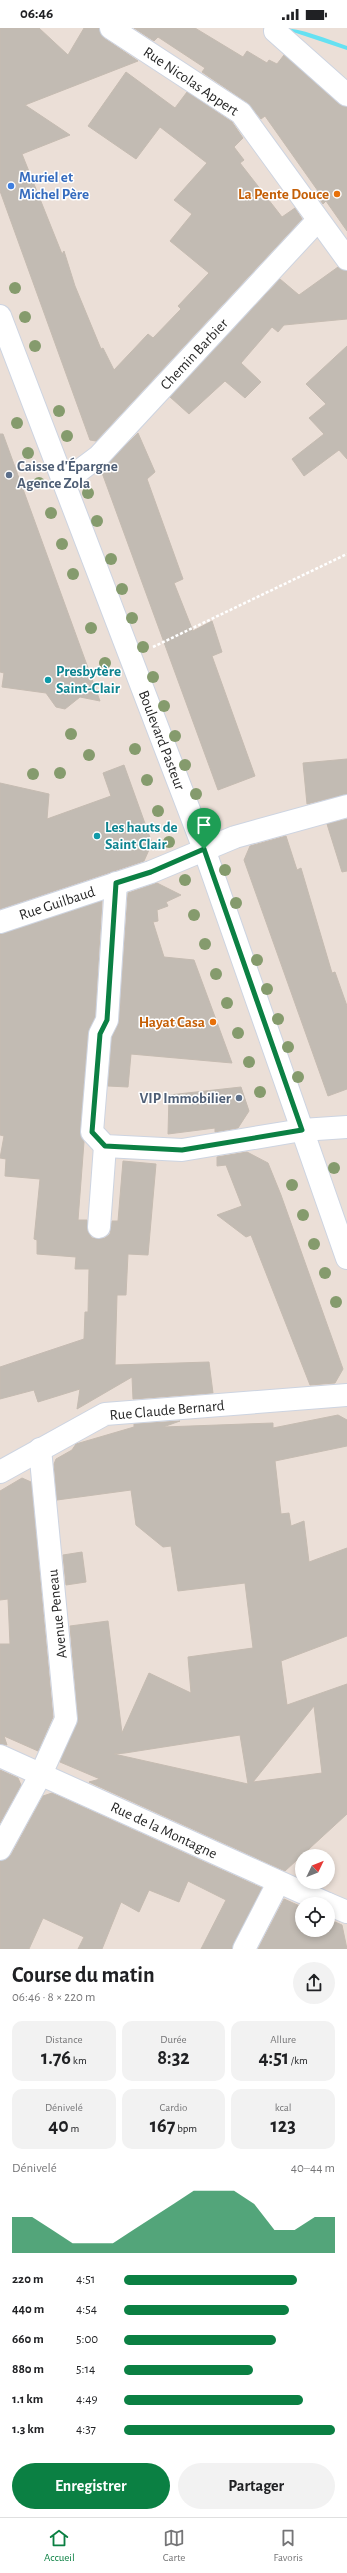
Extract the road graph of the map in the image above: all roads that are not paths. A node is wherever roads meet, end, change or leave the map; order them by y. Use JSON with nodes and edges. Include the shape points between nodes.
{"nodes":[{"id":1,"x":111,"y":28,"type":"edge"},
{"id":2,"x":275,"y":31,"type":"dead end"},
{"id":3,"x":347,"y":94,"type":"edge"},
{"id":4,"x":318,"y":220,"type":"junction"},
{"id":5,"x":347,"y":259,"type":"edge"},
{"id":6,"x":0,"y":316,"type":"edge"},
{"id":7,"x":62,"y":477,"type":"junction"},
{"id":8,"x":347,"y":806,"type":"edge"},
{"id":9,"x":204,"y":849,"type":"junction"},
{"id":10,"x":116,"y":883,"type":"junction"},
{"id":11,"x":0,"y":922,"type":"edge"},
{"id":12,"x":347,"y":1127,"type":"edge"},
{"id":13,"x":302,"y":1130,"type":"junction"},
{"id":14,"x":105,"y":1146,"type":"junction"},
{"id":15,"x":99,"y":1228,"type":"dead end"},
{"id":16,"x":347,"y":1258,"type":"edge"},
{"id":17,"x":347,"y":1396,"type":"edge"},
{"id":18,"x":40,"y":1449,"type":"junction"},
{"id":19,"x":0,"y":1472,"type":"edge"},
{"id":20,"x":0,"y":1756,"type":"edge"},
{"id":21,"x":41,"y":1774,"type":"junction"},
{"id":22,"x":0,"y":1849,"type":"edge"},
{"id":23,"x":278,"y":1883,"type":"junction"},
{"id":24,"x":311,"y":1897,"type":"edge"},
{"id":25,"x":335,"y":1907,"type":"edge"},
{"id":26,"x":347,"y":1912,"type":"edge"},
{"id":27,"x":244,"y":1949,"type":"edge"}],
"edges":[{"from":1,"to":4,"type":"street","name":"Rue Nicolas Appert","via":[[241,113]]},
{"from":2,"to":3,"type":"street"},
{"from":4,"to":5,"type":"street","name":"Rue Nicolas Appert"},
{"from":4,"to":7,"type":"street","name":"Chemin Barbier","via":[[99,456],[79,471]]},
{"from":6,"to":7,"type":"street","name":"Boulevard Pasteur"},
{"from":7,"to":9,"type":"street","name":"Boulevard Pasteur"},
{"from":8,"to":9,"type":"street","name":"Rue Guilbaud","via":[[235,837]]},
{"from":9,"to":10,"type":"street","name":"Rue Guilbaud","via":[[151,872]]},
{"from":9,"to":13,"type":"street","name":"Boulevard Pasteur"},
{"from":10,"to":11,"type":"street","name":"Rue Guilbaud"},
{"from":10,"to":14,"type":"street","via":[[107,1020],[100,1034],[92,1132]]},
{"from":12,"to":13,"type":"street"},
{"from":13,"to":14,"type":"street","via":[[182,1150]]},
{"from":13,"to":16,"type":"street","name":"Boulevard Pasteur"},
{"from":14,"to":15,"type":"street"},
{"from":17,"to":18,"type":"street","name":"Rue Claude Bernard","via":[[105,1414]]},
{"from":18,"to":19,"type":"street","name":"Rue Claude Bernard"},
{"from":18,"to":21,"type":"street","name":"Avenue Peneau","via":[[66,1708],[66,1720]]},
{"from":20,"to":21,"type":"street","name":"Rue de la Montagne"},
{"from":21,"to":22,"type":"street","name":"Avenue Peneau"},
{"from":21,"to":23,"type":"street","name":"Rue de la Montagne"},
{"from":23,"to":24,"type":"street","name":"Rue de la Montagne"},
{"from":23,"to":27,"type":"street"},
{"from":25,"to":26,"type":"street","name":"Rue de la Montagne"}]}
